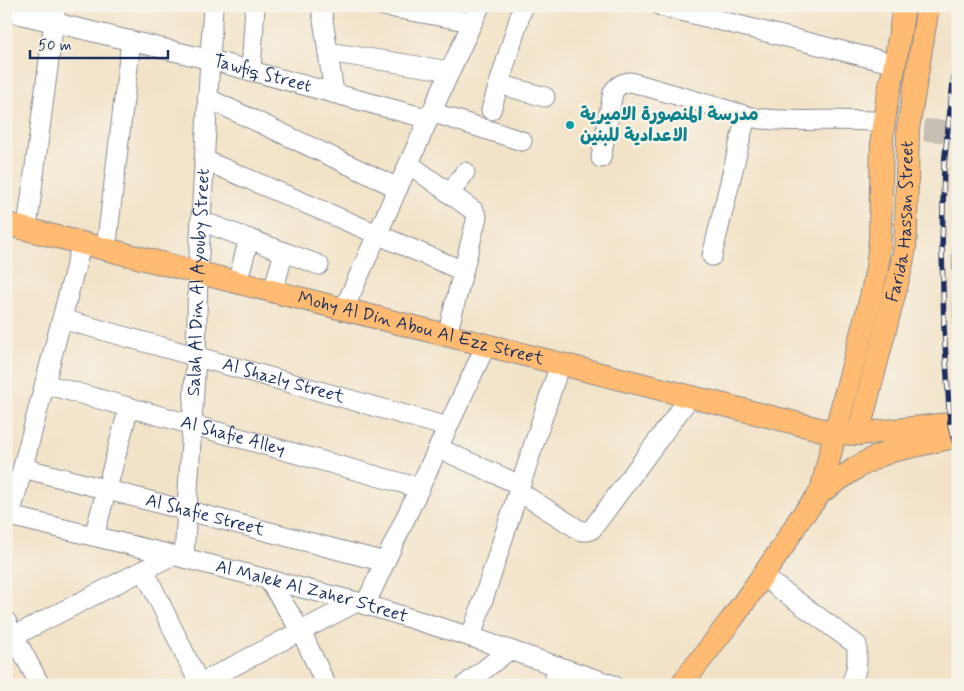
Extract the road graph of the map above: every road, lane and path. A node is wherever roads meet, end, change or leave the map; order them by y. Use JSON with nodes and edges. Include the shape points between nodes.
{"nodes":[{"id":1,"x":213,"y":6,"type":"edge"},
{"id":2,"x":255,"y":6,"type":"edge"},
{"id":3,"x":321,"y":6,"type":"edge"},
{"id":4,"x":383,"y":6,"type":"edge"},
{"id":5,"x":523,"y":6,"type":"edge"},
{"id":6,"x":661,"y":6,"type":"edge"},
{"id":7,"x":904,"y":6,"type":"edge"},
{"id":8,"x":928,"y":6,"type":"edge"},
{"id":9,"x":6,"y":11,"type":"edge"},
{"id":10,"x":710,"y":12,"type":"edge"},
{"id":11,"x":55,"y":14,"type":"edge"},
{"id":12,"x":476,"y":14,"type":"edge"},
{"id":13,"x":131,"y":41,"type":"junction"},
{"id":14,"x":328,"y":52,"type":"junction"},
{"id":15,"x":211,"y":60,"type":"junction"},
{"id":16,"x":894,"y":64,"type":"junction"},
{"id":17,"x":251,"y":71,"type":"junction"},
{"id":18,"x":450,"y":71,"type":"junction"},
{"id":19,"x":499,"y":84,"type":"junction"},
{"id":20,"x":334,"y":93,"type":"junction"},
{"id":21,"x":545,"y":97,"type":"dead end"},
{"id":22,"x":207,"y":98,"type":"junction"},
{"id":23,"x":491,"y":110,"type":"dead end"},
{"id":24,"x":430,"y":116,"type":"junction"},
{"id":25,"x":746,"y":116,"type":"junction"},
{"id":26,"x":884,"y":122,"type":"junction"},
{"id":27,"x":522,"y":142,"type":"dead end"},
{"id":28,"x":601,"y":158,"type":"dead end"},
{"id":29,"x":204,"y":160,"type":"junction"},
{"id":30,"x":409,"y":164,"type":"junction"},
{"id":31,"x":465,"y":172,"type":"dead end"},
{"id":32,"x":398,"y":188,"type":"junction"},
{"id":33,"x":450,"y":194,"type":"junction"},
{"id":34,"x":200,"y":221,"type":"junction"},
{"id":35,"x":16,"y":226,"type":"edge"},
{"id":36,"x":377,"y":235,"type":"junction"},
{"id":37,"x":249,"y":239,"type":"junction"},
{"id":38,"x":82,"y":242,"type":"junction"},
{"id":39,"x":106,"y":249,"type":"junction"},
{"id":40,"x":284,"y":252,"type":"junction"},
{"id":41,"x":712,"y":256,"type":"dead end"},
{"id":42,"x":319,"y":265,"type":"dead end"},
{"id":43,"x":463,"y":271,"type":"junction"},
{"id":44,"x":198,"y":273,"type":"junction"},
{"id":45,"x":237,"y":283,"type":"junction"},
{"id":46,"x":273,"y":292,"type":"junction"},
{"id":47,"x":344,"y":309,"type":"junction"},
{"id":48,"x":62,"y":319,"type":"junction"},
{"id":49,"x":447,"y":335,"type":"junction"},
{"id":50,"x":486,"y":345,"type":"junction"},
{"id":51,"x":196,"y":357,"type":"junction"},
{"id":52,"x":560,"y":364,"type":"junction"},
{"id":53,"x":45,"y":384,"type":"junction"},
{"id":54,"x":690,"y":396,"type":"junction"},
{"id":55,"x":129,"y":407,"type":"junction"},
{"id":56,"x":958,"y":423,"type":"edge"},
{"id":57,"x":191,"y":424,"type":"junction"},
{"id":58,"x":448,"y":427,"type":"junction"},
{"id":59,"x":835,"y":433,"type":"junction"},
{"id":60,"x":858,"y":434,"type":"junction"},
{"id":61,"x":958,"y":436,"type":"edge"},
{"id":62,"x":438,"y":448,"type":"junction"},
{"id":63,"x":23,"y":468,"type":"junction"},
{"id":64,"x":420,"y":488,"type":"junction"},
{"id":65,"x":519,"y":488,"type":"junction"},
{"id":66,"x":106,"y":490,"type":"junction"},
{"id":67,"x":821,"y":492,"type":"junction"},
{"id":68,"x":186,"y":511,"type":"junction"},
{"id":69,"x":8,"y":515,"type":"edge"},
{"id":70,"x":94,"y":536,"type":"junction"},
{"id":71,"x":178,"y":556,"type":"junction"},
{"id":72,"x":385,"y":562,"type":"junction"},
{"id":73,"x":144,"y":570,"type":"junction"},
{"id":74,"x":762,"y":576,"type":"junction"},
{"id":75,"x":268,"y":579,"type":"junction"},
{"id":76,"x":361,"y":604,"type":"junction"},
{"id":77,"x":301,"y":631,"type":"junction"},
{"id":78,"x":9,"y":632,"type":"edge"},
{"id":79,"x":471,"y":637,"type":"junction"},
{"id":80,"x":509,"y":650,"type":"junction"},
{"id":81,"x":558,"y":666,"type":"junction"},
{"id":82,"x":199,"y":684,"type":"edge"},
{"id":83,"x":40,"y":685,"type":"edge"},
{"id":84,"x":326,"y":685,"type":"edge"},
{"id":85,"x":465,"y":685,"type":"edge"},
{"id":86,"x":553,"y":685,"type":"edge"},
{"id":87,"x":613,"y":685,"type":"edge"},
{"id":88,"x":681,"y":685,"type":"edge"},
{"id":89,"x":850,"y":685,"type":"edge"}],
"edges":[{"from":1,"to":15,"type":"street","name":"Salah Al Din Al Ayouby Street"},
{"from":2,"to":17,"type":"street"},
{"from":3,"to":14,"type":"street"},
{"from":4,"to":12,"type":"street"},
{"from":5,"to":19,"type":"street"},
{"from":6,"to":10,"type":"street"},
{"from":7,"to":16,"type":"main road","name":"Farida Hassan Street"},
{"from":8,"to":60,"type":"main road","name":"Farida Hassan Street","via":[[905,248]]},
{"from":9,"to":11,"type":"street","name":"Tawfiq Street"},
{"from":10,"to":16,"type":"street"},
{"from":11,"to":13,"type":"street","name":"Tawfiq Street"},
{"from":11,"to":35,"type":"street"},
{"from":12,"to":18,"type":"street"},
{"from":13,"to":15,"type":"street","name":"Tawfiq Street"},
{"from":13,"to":39,"type":"street"},
{"from":14,"to":18,"type":"street"},
{"from":14,"to":20,"type":"street"},
{"from":15,"to":17,"type":"street","name":"Tawfiq Street"},
{"from":15,"to":22,"type":"street","name":"Salah Al Din Al Ayouby Street"},
{"from":16,"to":26,"type":"main road","name":"Farida Hassan Street"},
{"from":17,"to":20,"type":"street","name":"Tawfiq Street"},
{"from":18,"to":24,"type":"street"},
{"from":19,"to":21,"type":"street"},
{"from":19,"to":23,"type":"street"},
{"from":20,"to":24,"type":"street","name":"Tawfiq Street"},
{"from":22,"to":29,"type":"street","name":"Salah Al Din Al Ayouby Street"},
{"from":22,"to":32,"type":"street"},
{"from":24,"to":27,"type":"street","name":"Tawfiq Street"},
{"from":24,"to":30,"type":"street"},
{"from":25,"to":26,"type":"street","via":[[773,120]]},
{"from":25,"to":28,"type":"street","via":[[624,82],[613,92]]},
{"from":25,"to":41,"type":"street"},
{"from":26,"to":59,"type":"main road","name":"Farida Hassan Street","via":[[877,268]]},
{"from":29,"to":34,"type":"street","name":"Salah Al Din Al Ayouby Street"},
{"from":29,"to":36,"type":"street"},
{"from":30,"to":32,"type":"street"},
{"from":30,"to":33,"type":"street"},
{"from":31,"to":33,"type":"street"},
{"from":32,"to":36,"type":"street"},
{"from":33,"to":43,"type":"street","via":[[474,211],[477,217]]},
{"from":34,"to":37,"type":"street"},
{"from":34,"to":44,"type":"street","name":"Salah Al Din Al Ayouby Street"},
{"from":35,"to":38,"type":"main road","name":"Mohy Al Din Abou Al Ezz Street"},
{"from":36,"to":43,"type":"street"},
{"from":36,"to":47,"type":"street"},
{"from":37,"to":40,"type":"street"},
{"from":37,"to":45,"type":"street"},
{"from":38,"to":39,"type":"main road","name":"Mohy Al Din Abou Al Ezz Street"},
{"from":38,"to":48,"type":"street"},
{"from":39,"to":44,"type":"main road","name":"Mohy Al Din Abou Al Ezz Street"},
{"from":40,"to":42,"type":"street"},
{"from":40,"to":46,"type":"street"},
{"from":43,"to":49,"type":"street"},
{"from":44,"to":45,"type":"main road","name":"Mohy Al Din Abou Al Ezz Street"},
{"from":44,"to":51,"type":"street","name":"Salah Al Din Al Ayouby Street"},
{"from":45,"to":46,"type":"main road","name":"Mohy Al Din Abou Al Ezz Street"},
{"from":46,"to":47,"type":"main road","name":"Mohy Al Din Abou Al Ezz Street"},
{"from":47,"to":49,"type":"main road","name":"Mohy Al Din Abou Al Ezz Street"},
{"from":48,"to":51,"type":"street","name":"Al Shazly Street"},
{"from":48,"to":53,"type":"street"},
{"from":49,"to":50,"type":"main road","name":"Mohy Al Din Abou Al Ezz Street"},
{"from":50,"to":52,"type":"main road","name":"Mohy Al Din Abou Al Ezz Street"},
{"from":50,"to":58,"type":"street"},
{"from":51,"to":57,"type":"street","name":"Salah Al Din Al Ayouby Street"},
{"from":51,"to":58,"type":"street","name":"Al Shazly Street"},
{"from":52,"to":54,"type":"main road","name":"Mohy Al Din Abou Al Ezz Street"},
{"from":52,"to":65,"type":"street"},
{"from":53,"to":55,"type":"street","name":"Al Shafie Alley"},
{"from":53,"to":63,"type":"street"},
{"from":54,"to":59,"type":"main road","name":"Mohy Al Din Abou Al Ezz Street"},
{"from":54,"to":65,"type":"street","via":[[592,529],[581,531]]},
{"from":55,"to":57,"type":"street","name":"Al Shafie Alley"},
{"from":55,"to":66,"type":"street"},
{"from":56,"to":60,"type":"main road","name":"Mohy Al Din Abou Al Ezz Street"},
{"from":57,"to":64,"type":"street","name":"Al Shafie Alley"},
{"from":57,"to":68,"type":"street","name":"Salah Al Din Al Ayouby Street"},
{"from":58,"to":62,"type":"street"},
{"from":59,"to":60,"type":"main road","name":"Mohy Al Din Abou Al Ezz Street"},
{"from":59,"to":67,"type":"main road","name":"Farida Hassan Street"},
{"from":61,"to":67,"type":"main road","via":[[876,457]]},
{"from":62,"to":64,"type":"street"},
{"from":62,"to":65,"type":"street"},
{"from":63,"to":66,"type":"street","name":"Al Shafie Street"},
{"from":63,"to":69,"type":"street"},
{"from":64,"to":72,"type":"street"},
{"from":65,"to":79,"type":"street"},
{"from":66,"to":68,"type":"street","name":"Al Shafie Street"},
{"from":66,"to":70,"type":"street"},
{"from":67,"to":74,"type":"main road"},
{"from":68,"to":71,"type":"street","name":"Salah Al Din Al Ayouby Street"},
{"from":68,"to":72,"type":"street","name":"Al Shafie Street"},
{"from":69,"to":70,"type":"street","name":"Al Malek Al Zaher Street"},
{"from":70,"to":71,"type":"street","name":"Al Malek Al Zaher Street"},
{"from":71,"to":73,"type":"street"},
{"from":71,"to":75,"type":"street","name":"Al Malek Al Zaher Street"},
{"from":72,"to":76,"type":"street"},
{"from":73,"to":78,"type":"street"},
{"from":73,"to":82,"type":"street"},
{"from":74,"to":88,"type":"main road"},
{"from":74,"to":89,"type":"street","via":[[857,645],[855,677]]},
{"from":75,"to":76,"type":"street","name":"Al Malek Al Zaher Street"},
{"from":75,"to":77,"type":"street"},
{"from":76,"to":77,"type":"street"},
{"from":76,"to":79,"type":"street","name":"Al Malek Al Zaher Street"},
{"from":77,"to":82,"type":"street"},
{"from":77,"to":84,"type":"street"},
{"from":78,"to":83,"type":"street"},
{"from":79,"to":80,"type":"street","name":"Al Malek Al Zaher Street"},
{"from":80,"to":81,"type":"street","name":"Al Malek Al Zaher Street"},
{"from":80,"to":85,"type":"street"},
{"from":81,"to":86,"type":"street"},
{"from":81,"to":87,"type":"street","name":"Al Malek Al Zaher Street"}]}
